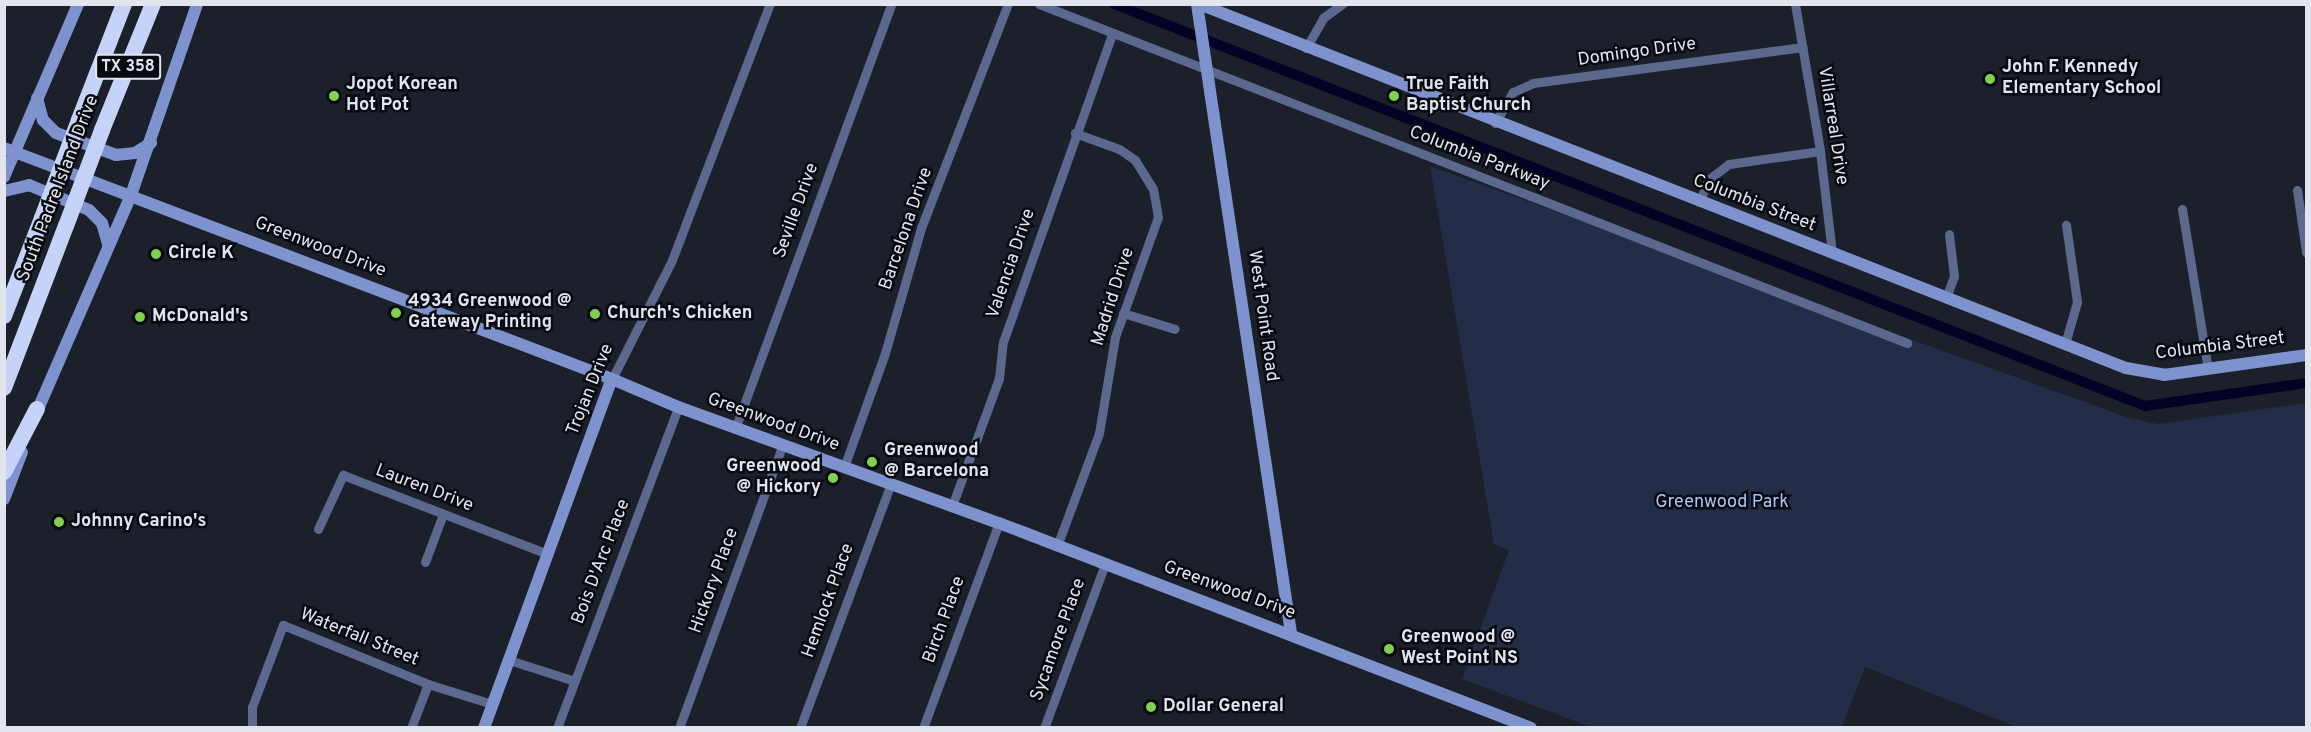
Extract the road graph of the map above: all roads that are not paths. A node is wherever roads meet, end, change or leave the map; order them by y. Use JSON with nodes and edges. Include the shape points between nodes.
{"nodes":[{"id":1,"x":78,"y":4,"type":"edge"},
{"id":2,"x":124,"y":4,"type":"edge"},
{"id":3,"x":153,"y":4,"type":"edge"},
{"id":4,"x":197,"y":4,"type":"edge"},
{"id":5,"x":770,"y":4,"type":"edge"},
{"id":6,"x":891,"y":4,"type":"edge"},
{"id":7,"x":1008,"y":4,"type":"edge"},
{"id":8,"x":1039,"y":4,"type":"edge"},
{"id":9,"x":1342,"y":4,"type":"edge"},
{"id":10,"x":1796,"y":4,"type":"edge"},
{"id":11,"x":1198,"y":8,"type":"edge"},
{"id":12,"x":1112,"y":34,"type":"junction"},
{"id":13,"x":1803,"y":47,"type":"junction"},
{"id":14,"x":1306,"y":48,"type":"junction"},
{"id":15,"x":1206,"y":64,"type":"junction"},
{"id":16,"x":37,"y":98,"type":"junction"},
{"id":17,"x":1495,"y":123,"type":"junction"},
{"id":18,"x":1075,"y":133,"type":"junction"},
{"id":19,"x":151,"y":143,"type":"junction"},
{"id":20,"x":9,"y":150,"type":"edge"},
{"id":21,"x":1820,"y":151,"type":"junction"},
{"id":22,"x":4,"y":177,"type":"edge"},
{"id":23,"x":2297,"y":190,"type":"dead end"},
{"id":24,"x":4,"y":191,"type":"edge"},
{"id":25,"x":131,"y":195,"type":"junction"},
{"id":26,"x":1699,"y":202,"type":"junction"},
{"id":27,"x":2182,"y":209,"type":"dead end"},
{"id":28,"x":2066,"y":225,"type":"dead end"},
{"id":29,"x":1949,"y":234,"type":"dead end"},
{"id":30,"x":108,"y":244,"type":"junction"},
{"id":31,"x":2307,"y":252,"type":"edge"},
{"id":32,"x":1832,"y":253,"type":"junction"},
{"id":33,"x":1946,"y":298,"type":"junction"},
{"id":34,"x":1123,"y":313,"type":"junction"},
{"id":35,"x":4,"y":316,"type":"edge"},
{"id":36,"x":1175,"y":329,"type":"dead end"},
{"id":37,"x":1907,"y":343,"type":"dead end"},
{"id":38,"x":2065,"y":344,"type":"junction"},
{"id":39,"x":2307,"y":355,"type":"edge"},
{"id":40,"x":2208,"y":369,"type":"junction"},
{"id":41,"x":612,"y":379,"type":"junction"},
{"id":42,"x":4,"y":388,"type":"edge"},
{"id":43,"x":678,"y":407,"type":"junction"},
{"id":44,"x":37,"y":410,"type":"junction"},
{"id":45,"x":735,"y":429,"type":"junction"},
{"id":46,"x":782,"y":446,"type":"junction"},
{"id":47,"x":844,"y":467,"type":"junction"},
{"id":48,"x":4,"y":472,"type":"edge"},
{"id":49,"x":890,"y":486,"type":"junction"},
{"id":50,"x":4,"y":499,"type":"edge"},
{"id":51,"x":952,"y":506,"type":"junction"},
{"id":52,"x":443,"y":514,"type":"junction"},
{"id":53,"x":999,"y":524,"type":"junction"},
{"id":54,"x":318,"y":529,"type":"dead end"},
{"id":55,"x":1057,"y":546,"type":"junction"},
{"id":56,"x":548,"y":554,"type":"junction"},
{"id":57,"x":425,"y":562,"type":"dead end"},
{"id":58,"x":1105,"y":564,"type":"junction"},
{"id":59,"x":1291,"y":633,"type":"junction"},
{"id":60,"x":509,"y":660,"type":"junction"},
{"id":61,"x":575,"y":681,"type":"junction"},
{"id":62,"x":428,"y":684,"type":"junction"},
{"id":63,"x":492,"y":704,"type":"junction"},
{"id":64,"x":252,"y":728,"type":"edge"},
{"id":65,"x":411,"y":728,"type":"edge"},
{"id":66,"x":484,"y":728,"type":"edge"},
{"id":67,"x":557,"y":728,"type":"edge"},
{"id":68,"x":679,"y":728,"type":"edge"},
{"id":69,"x":800,"y":728,"type":"edge"},
{"id":70,"x":923,"y":728,"type":"edge"},
{"id":71,"x":1044,"y":728,"type":"edge"},
{"id":72,"x":1531,"y":728,"type":"edge"}],
"edges":[{"from":1,"to":16,"type":"main road"},
{"from":2,"to":35,"type":"highway","name":"South Padre Island Drive","number":"TX 358","bridge":true},
{"from":3,"to":42,"type":"highway","name":"South Padre Island Drive","number":"TX 358","bridge":true},
{"from":4,"to":19,"type":"main road"},
{"from":5,"to":41,"type":"street","name":"Trojan Drive","via":[[672,260]]},
{"from":6,"to":45,"type":"street","name":"Seville Drive"},
{"from":7,"to":47,"type":"street","name":"Barcelona Drive","via":[[921,228],[885,353]]},
{"from":8,"to":12,"type":"street","name":"Columbia Parkway"},
{"from":9,"to":14,"type":"street","via":[[1323,18]]},
{"from":10,"to":13,"type":"street","name":"Villarreal Drive"},
{"from":11,"to":14,"type":"main road","name":"Columbia Street"},
{"from":11,"to":15,"type":"main road","name":"West Point Road"},
{"from":12,"to":15,"type":"street","name":"Columbia Parkway"},
{"from":12,"to":18,"type":"street","name":"Valencia Drive"},
{"from":13,"to":17,"type":"street","name":"Domingo Drive","via":[[1533,83],[1513,92]]},
{"from":13,"to":21,"type":"street","name":"Villarreal Drive"},
{"from":14,"to":17,"type":"main road","name":"Columbia Street"},
{"from":15,"to":37,"type":"street","name":"Columbia Parkway"},
{"from":15,"to":59,"type":"main road","name":"West Point Road"},
{"from":16,"to":19,"type":"main road","via":[[43,120],[56,132],[116,156],[135,153]]},
{"from":16,"to":20,"type":"main road"},
{"from":17,"to":26,"type":"main road","name":"Columbia Street"},
{"from":18,"to":34,"type":"street","name":"Madrid Drive","via":[[1119,149],[1135,160],[1147,175],[1157,201],[1155,229]]},
{"from":18,"to":51,"type":"street","name":"Valencia Drive","via":[[1003,342],[999,378]]},
{"from":19,"to":25,"type":"main road"},
{"from":20,"to":22,"type":"main road"},
{"from":20,"to":25,"type":"main road","name":"Greenwood Drive"},
{"from":21,"to":26,"type":"street","via":[[1729,164],[1709,179]]},
{"from":21,"to":32,"type":"street","name":"Villarreal Drive"},
{"from":23,"to":31,"type":"street"},
{"from":24,"to":30,"type":"main road","via":[[29,185],[89,210],[102,223]]},
{"from":25,"to":30,"type":"main road"},
{"from":25,"to":41,"type":"main road","name":"Greenwood Drive"},
{"from":26,"to":32,"type":"main road","name":"Columbia Street"},
{"from":27,"to":40,"type":"street"},
{"from":28,"to":38,"type":"street","via":[[2077,302]]},
{"from":29,"to":33,"type":"street","via":[[1954,276]]},
{"from":30,"to":44,"type":"main road"},
{"from":32,"to":33,"type":"main road","name":"Columbia Street"},
{"from":33,"to":38,"type":"main road","name":"Columbia Street"},
{"from":34,"to":36,"type":"street"},
{"from":34,"to":55,"type":"street","name":"Madrid Drive","via":[[1099,433]]},
{"from":38,"to":40,"type":"main road","name":"Columbia Street","via":[[2144,373],[2164,375]]},
{"from":39,"to":40,"type":"main road","name":"Columbia Street"},
{"from":41,"to":43,"type":"main road","name":"Greenwood Drive"},
{"from":41,"to":56,"type":"main road","name":"Trojan Drive"},
{"from":43,"to":45,"type":"main road","name":"Greenwood Drive"},
{"from":43,"to":61,"type":"street","name":"Bois D'Arc Place"},
{"from":44,"to":48,"type":"highway"},
{"from":44,"to":50,"type":"main road"},
{"from":45,"to":46,"type":"main road","name":"Greenwood Drive"},
{"from":46,"to":47,"type":"main road","name":"Greenwood Drive"},
{"from":46,"to":68,"type":"street","name":"Hickory Place"},
{"from":47,"to":49,"type":"main road","name":"Greenwood Drive"},
{"from":49,"to":51,"type":"main road","name":"Greenwood Drive"},
{"from":49,"to":69,"type":"street","name":"Hemlock Place"},
{"from":51,"to":53,"type":"main road","name":"Greenwood Drive"},
{"from":52,"to":54,"type":"street","name":"Lauren Drive","via":[[343,475]]},
{"from":52,"to":56,"type":"street","name":"Lauren Drive"},
{"from":52,"to":57,"type":"street"},
{"from":53,"to":55,"type":"main road","name":"Greenwood Drive"},
{"from":53,"to":70,"type":"street","name":"Birch Place"},
{"from":55,"to":58,"type":"main road","name":"Greenwood Drive"},
{"from":56,"to":60,"type":"main road","name":"Trojan Drive"},
{"from":58,"to":59,"type":"main road","name":"Greenwood Drive"},
{"from":58,"to":71,"type":"street","name":"Sycamore Place"},
{"from":59,"to":72,"type":"main road","name":"Greenwood Drive"},
{"from":60,"to":61,"type":"street"},
{"from":60,"to":63,"type":"main road","name":"Trojan Drive"},
{"from":61,"to":67,"type":"street","name":"Bois D'Arc Place"},
{"from":62,"to":63,"type":"street","name":"Waterfall Street"},
{"from":62,"to":64,"type":"street","name":"Waterfall Street","via":[[283,625],[252,707]]},
{"from":62,"to":65,"type":"street"},
{"from":63,"to":66,"type":"main road","name":"Trojan Drive"}]}
